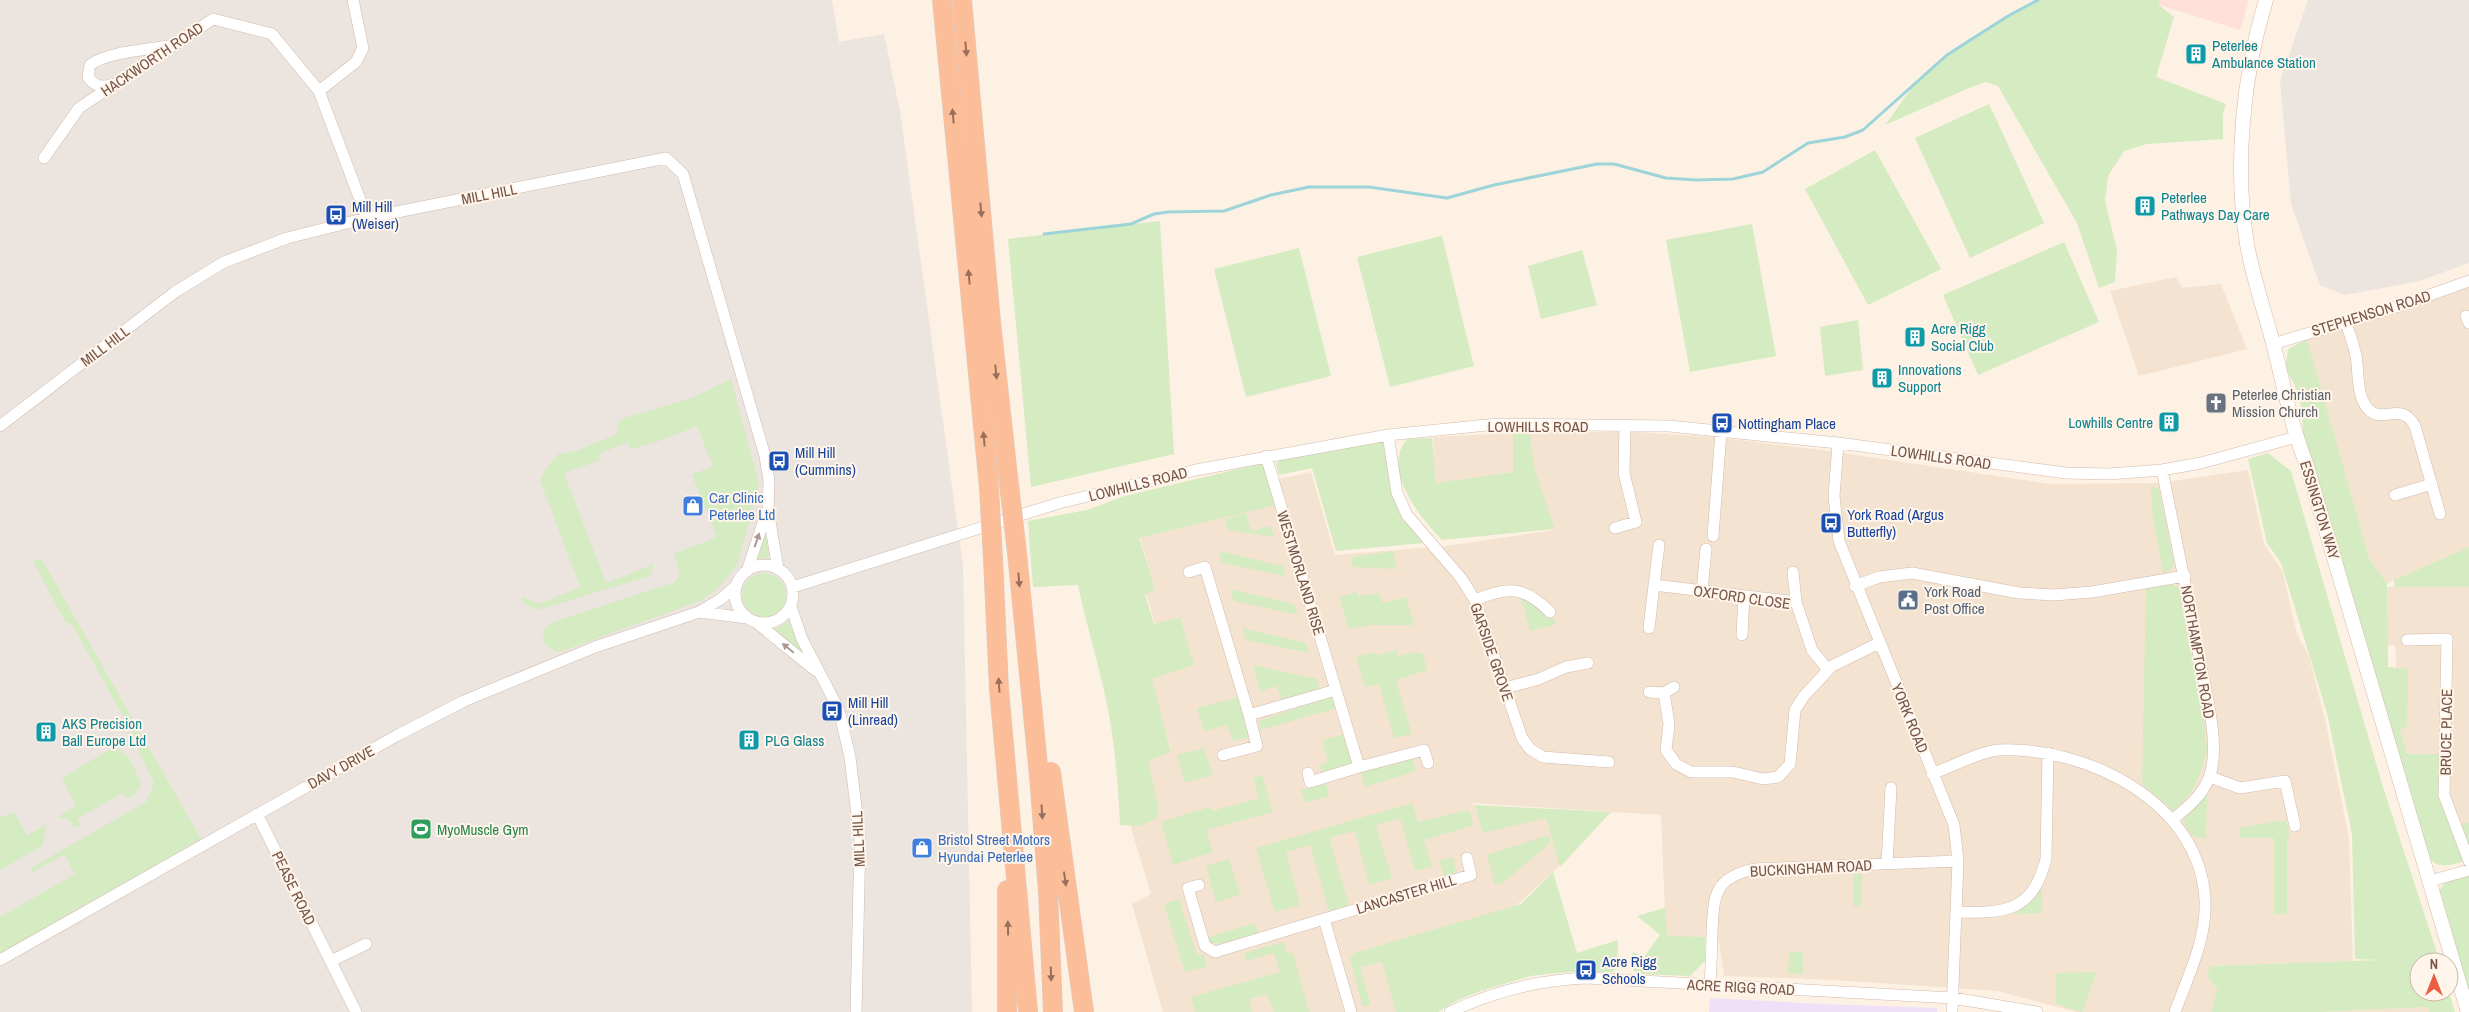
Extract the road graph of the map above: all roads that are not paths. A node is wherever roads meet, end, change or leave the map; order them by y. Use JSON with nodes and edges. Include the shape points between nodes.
{"nodes":[{"id":1,"x":353,"y":0,"type":"edge"},
{"id":2,"x":942,"y":0,"type":"edge"},
{"id":3,"x":962,"y":0,"type":"edge"},
{"id":4,"x":2266,"y":0,"type":"edge"},
{"id":5,"x":172,"y":46,"type":"junction"},
{"id":6,"x":114,"y":85,"type":"junction"},
{"id":7,"x":319,"y":90,"type":"junction"},
{"id":8,"x":44,"y":158,"type":"dead end"},
{"id":9,"x":367,"y":218,"type":"junction"},
{"id":10,"x":2469,"y":281,"type":"edge"},
{"id":11,"x":2346,"y":322,"type":"junction"},
{"id":12,"x":2273,"y":344,"type":"junction"},
{"id":13,"x":1625,"y":425,"type":"junction"},
{"id":14,"x":0,"y":426,"type":"edge"},
{"id":15,"x":1721,"y":432,"type":"junction"},
{"id":16,"x":1388,"y":435,"type":"junction"},
{"id":17,"x":2296,"y":437,"type":"junction"},
{"id":18,"x":1838,"y":443,"type":"junction"},
{"id":19,"x":1266,"y":456,"type":"junction"},
{"id":20,"x":2162,"y":470,"type":"junction"},
{"id":21,"x":2432,"y":484,"type":"junction"},
{"id":22,"x":2395,"y":495,"type":"dead end"},
{"id":23,"x":768,"y":510,"type":"junction"},
{"id":24,"x":2440,"y":514,"type":"dead end"},
{"id":25,"x":1615,"y":528,"type":"dead end"},
{"id":26,"x":1713,"y":536,"type":"dead end"},
{"id":27,"x":1659,"y":545,"type":"dead end"},
{"id":28,"x":1706,"y":549,"type":"dead end"},
{"id":29,"x":778,"y":569,"type":"junction"},
{"id":30,"x":747,"y":571,"type":"junction"},
{"id":31,"x":1189,"y":572,"type":"dead end"},
{"id":32,"x":1793,"y":572,"type":"dead end"},
{"id":33,"x":2185,"y":576,"type":"junction"},
{"id":34,"x":737,"y":585,"type":"junction"},
{"id":35,"x":1654,"y":585,"type":"junction"},
{"id":36,"x":1855,"y":586,"type":"junction"},
{"id":37,"x":793,"y":587,"type":"junction"},
{"id":38,"x":1702,"y":591,"type":"junction"},
{"id":39,"x":1744,"y":596,"type":"junction"},
{"id":40,"x":1475,"y":600,"type":"junction"},
{"id":41,"x":1796,"y":602,"type":"junction"},
{"id":42,"x":1021,"y":606,"type":"junction"},
{"id":43,"x":791,"y":607,"type":"junction"},
{"id":44,"x":699,"y":612,"type":"junction"},
{"id":45,"x":1550,"y":612,"type":"dead end"},
{"id":46,"x":752,"y":620,"type":"junction"},
{"id":47,"x":1649,"y":628,"type":"dead end"},
{"id":48,"x":1742,"y":635,"type":"dead end"},
{"id":49,"x":2407,"y":640,"type":"dead end"},
{"id":50,"x":1879,"y":643,"type":"junction"},
{"id":51,"x":1588,"y":663,"type":"dead end"},
{"id":52,"x":1828,"y":670,"type":"junction"},
{"id":53,"x":819,"y":673,"type":"junction"},
{"id":54,"x":1506,"y":688,"type":"junction"},
{"id":55,"x":1336,"y":690,"type":"junction"},
{"id":56,"x":1649,"y":692,"type":"dead end"},
{"id":57,"x":1249,"y":715,"type":"junction"},
{"id":58,"x":1004,"y":734,"type":"junction"},
{"id":59,"x":2048,"y":753,"type":"junction"},
{"id":60,"x":1223,"y":755,"type":"dead end"},
{"id":61,"x":1609,"y":762,"type":"dead end"},
{"id":62,"x":1428,"y":763,"type":"dead end"},
{"id":63,"x":1359,"y":767,"type":"junction"},
{"id":64,"x":1308,"y":774,"type":"dead end"},
{"id":65,"x":1932,"y":774,"type":"junction"},
{"id":66,"x":2210,"y":777,"type":"junction"},
{"id":67,"x":1892,"y":788,"type":"dead end"},
{"id":68,"x":257,"y":814,"type":"junction"},
{"id":69,"x":2172,"y":820,"type":"junction"},
{"id":70,"x":2295,"y":826,"type":"dead end"},
{"id":71,"x":1467,"y":858,"type":"dead end"},
{"id":72,"x":1958,"y":861,"type":"junction"},
{"id":73,"x":2469,"y":861,"type":"edge"},
{"id":74,"x":1887,"y":864,"type":"junction"},
{"id":75,"x":2469,"y":870,"type":"edge"},
{"id":76,"x":2430,"y":881,"type":"junction"},
{"id":77,"x":1199,"y":885,"type":"dead end"},
{"id":78,"x":1956,"y":912,"type":"junction"},
{"id":79,"x":1324,"y":919,"type":"junction"},
{"id":80,"x":366,"y":944,"type":"dead end"},
{"id":81,"x":0,"y":960,"type":"edge"},
{"id":82,"x":330,"y":961,"type":"junction"},
{"id":83,"x":1710,"y":985,"type":"junction"},
{"id":84,"x":1952,"y":998,"type":"junction"},
{"id":85,"x":356,"y":1012,"type":"edge"},
{"id":86,"x":856,"y":1012,"type":"edge"},
{"id":87,"x":1007,"y":1012,"type":"edge"},
{"id":88,"x":1028,"y":1012,"type":"edge"},
{"id":89,"x":1053,"y":1012,"type":"edge"},
{"id":90,"x":1084,"y":1012,"type":"edge"},
{"id":91,"x":1351,"y":1012,"type":"edge"},
{"id":92,"x":1450,"y":1012,"type":"edge"},
{"id":93,"x":1952,"y":1012,"type":"edge"},
{"id":94,"x":2037,"y":1012,"type":"edge"},
{"id":95,"x":2176,"y":1012,"type":"edge"},
{"id":96,"x":2468,"y":1012,"type":"edge"}],
"edges":[{"from":1,"to":7,"type":"street","via":[[363,48],[356,62]]},
{"from":58,"to":2,"type":"highway","one_way":true,"bridge":true,"via":[[998,679],[989,488]]},
{"from":3,"to":42,"type":"highway","one_way":true,"bridge":true},
{"from":4,"to":12,"type":"street","name":"ESSINGTON WAY","via":[[2251,58],[2245,100],[2242,190],[2247,243],[2260,304]]},
{"from":5,"to":6,"type":"street","name":"HACKWORTH ROAD"},
{"from":5,"to":6,"type":"street","via":[[108,57],[90,65],[88,77],[92,83],[100,87]]},
{"from":5,"to":7,"type":"street","name":"HACKWORTH ROAD","via":[[212,19],[272,34]]},
{"from":6,"to":8,"type":"street","name":"HACKWORTH ROAD","via":[[79,108]]},
{"from":7,"to":9,"type":"street","name":"HACKWORTH ROAD"},
{"from":9,"to":14,"type":"street","name":"MILL HILL","via":[[287,238],[224,262],[175,292]]},
{"from":9,"to":23,"type":"street","name":"MILL HILL","via":[[666,158],[683,174],[765,456],[769,481]]},
{"from":10,"to":11,"type":"street","name":"STEPHENSON ROAD"},
{"from":11,"to":12,"type":"street","name":"STEPHENSON ROAD"},
{"from":11,"to":21,"type":"street","via":[[2365,405],[2378,414],[2397,412],[2411,418]]},
{"from":12,"to":17,"type":"street","name":"ESSINGTON WAY"},
{"from":13,"to":15,"type":"street","name":"LOWHILLS ROAD"},
{"from":13,"to":16,"type":"street","name":"LOWHILLS ROAD","via":[[1497,424]]},
{"from":13,"to":25,"type":"street","via":[[1624,473],[1636,522]]},
{"from":15,"to":18,"type":"street","name":"LOWHILLS ROAD"},
{"from":15,"to":26,"type":"street"},
{"from":16,"to":19,"type":"street","name":"LOWHILLS ROAD"},
{"from":16,"to":40,"type":"street","name":"GARSIDE GROVE","via":[[1397,493],[1407,515],[1461,578]]},
{"from":17,"to":20,"type":"street","name":"LOWHILLS ROAD","via":[[2245,453]]},
{"from":17,"to":76,"type":"street","name":"ESSINGTON WAY"},
{"from":18,"to":20,"type":"street","name":"LOWHILLS ROAD","via":[[2066,473]]},
{"from":18,"to":36,"type":"street","name":"YORK ROAD","via":[[1834,496],[1838,541]]},
{"from":19,"to":37,"type":"street","name":"LOWHILLS ROAD","via":[[1060,503]]},
{"from":19,"to":55,"type":"street","name":"WESTMORLAND RISE"},
{"from":20,"to":33,"type":"street","name":"NORTHAMPTON ROAD"},
{"from":21,"to":22,"type":"street"},
{"from":21,"to":24,"type":"street"},
{"from":23,"to":29,"type":"street","name":"MILL HILL"},
{"from":30,"to":23,"type":"street","name":"MILL HILL","one_way":true},
{"from":27,"to":35,"type":"street"},
{"from":28,"to":38,"type":"street"},
{"from":29,"to":30,"type":"street","via":[[764,565]]},
{"from":29,"to":37,"type":"street","via":[[789,578]]},
{"from":30,"to":34,"type":"street"},
{"from":31,"to":57,"type":"street","via":[[1205,567]]},
{"from":32,"to":41,"type":"street"},
{"from":33,"to":36,"type":"street","via":[[2054,596],[2026,594],[1912,573],[1878,578]]},
{"from":33,"to":66,"type":"street","name":"NORTHAMPTON ROAD","via":[[2209,702],[2213,744]]},
{"from":34,"to":44,"type":"street","name":"DAVY DRIVE"},
{"from":34,"to":46,"type":"street","via":[[736,602],[740,611]]},
{"from":35,"to":38,"type":"street","name":"OXFORD CLOSE"},
{"from":35,"to":47,"type":"street"},
{"from":36,"to":50,"type":"street","name":"YORK ROAD"},
{"from":37,"to":43,"type":"street"},
{"from":38,"to":39,"type":"street","name":"OXFORD CLOSE"},
{"from":39,"to":41,"type":"street","name":"OXFORD CLOSE"},
{"from":39,"to":48,"type":"street"},
{"from":40,"to":45,"type":"street","via":[[1494,592],[1514,590],[1536,598]]},
{"from":40,"to":54,"type":"street","name":"GARSIDE GROVE"},
{"from":41,"to":52,"type":"street","name":"OXFORD CLOSE","via":[[1812,650]]},
{"from":42,"to":89,"type":"highway","one_way":true,"via":[[1041,793]]},
{"from":42,"to":90,"type":"highway","one_way":true,"via":[[1037,661]]},
{"from":43,"to":46,"type":"street","via":[[776,621],[767,624]]},
{"from":43,"to":53,"type":"street","name":"MILL HILL"},
{"from":44,"to":46,"type":"street","name":"DAVY DRIVE"},
{"from":44,"to":68,"type":"street","name":"DAVY DRIVE","via":[[595,647],[464,701]]},
{"from":53,"to":46,"type":"street","name":"MILL HILL","one_way":true},
{"from":49,"to":73,"type":"street","name":"BRUCE PLACE","via":[[2447,639],[2444,795]]},
{"from":50,"to":52,"type":"street"},
{"from":50,"to":65,"type":"street","name":"YORK ROAD"},
{"from":51,"to":54,"type":"street","via":[[1566,667]]},
{"from":52,"to":56,"type":"street","via":[[1795,710],[1790,764],[1778,776],[1763,779],[1733,772],[1691,772],[1676,764],[1666,750],[1669,690]]},
{"from":53,"to":86,"type":"street","name":"MILL HILL","via":[[839,710],[855,788],[860,840]]},
{"from":54,"to":61,"type":"street","name":"GARSIDE GROVE","via":[[1522,738],[1530,749],[1543,757]]},
{"from":55,"to":57,"type":"street"},
{"from":55,"to":63,"type":"street","name":"WESTMORLAND RISE"},
{"from":57,"to":60,"type":"street","via":[[1257,746]]},
{"from":87,"to":58,"type":"highway","one_way":true,"via":[[1007,877],[1000,786]]},
{"from":58,"to":88,"type":"highway"},
{"from":59,"to":65,"type":"street","via":[[1997,750]]},
{"from":59,"to":69,"type":"street","via":[[2107,772],[2139,791]]},
{"from":59,"to":78,"type":"street","via":[[2046,859],[2033,891],[2019,904],[2000,912]]},
{"from":62,"to":63,"type":"street","via":[[1424,750]]},
{"from":63,"to":64,"type":"street","via":[[1310,782]]},
{"from":65,"to":72,"type":"street","name":"YORK ROAD","via":[[1954,825]]},
{"from":66,"to":69,"type":"street","via":[[2190,805]]},
{"from":66,"to":70,"type":"street","via":[[2240,788],[2285,781]]},
{"from":67,"to":74,"type":"street","name":"BUCKINGHAM ROAD"},
{"from":68,"to":81,"type":"street","name":"DAVY DRIVE"},
{"from":68,"to":82,"type":"street","name":"PEASE ROAD"},
{"from":69,"to":95,"type":"street","via":[[2195,856],[2205,898],[2205,920],[2199,946]]},
{"from":71,"to":79,"type":"street","name":"LANCASTER HILL","via":[[1471,875]]},
{"from":72,"to":74,"type":"street","name":"BUCKINGHAM ROAD"},
{"from":72,"to":78,"type":"street","name":"YORK ROAD"},
{"from":74,"to":83,"type":"street","name":"BUCKINGHAM ROAD","via":[[1754,869],[1737,873],[1722,885],[1714,898]]},
{"from":75,"to":76,"type":"street"},
{"from":76,"to":96,"type":"street","name":"ESSINGTON WAY"},
{"from":77,"to":79,"type":"street","name":"LANCASTER HILL","via":[[1188,888],[1205,946],[1214,952]]},
{"from":78,"to":84,"type":"street","name":"YORK ROAD"},
{"from":79,"to":91,"type":"street"},
{"from":80,"to":82,"type":"street"},
{"from":82,"to":85,"type":"street","name":"PEASE ROAD"},
{"from":83,"to":84,"type":"street","name":"ACRE RIGG ROAD"},
{"from":83,"to":92,"type":"street","name":"ACRE RIGG ROAD","via":[[1624,979],[1556,979],[1490,994]]},
{"from":84,"to":93,"type":"street","name":"YORK ROAD"},
{"from":84,"to":94,"type":"street","name":"ACRE RIGG ROAD"}]}
